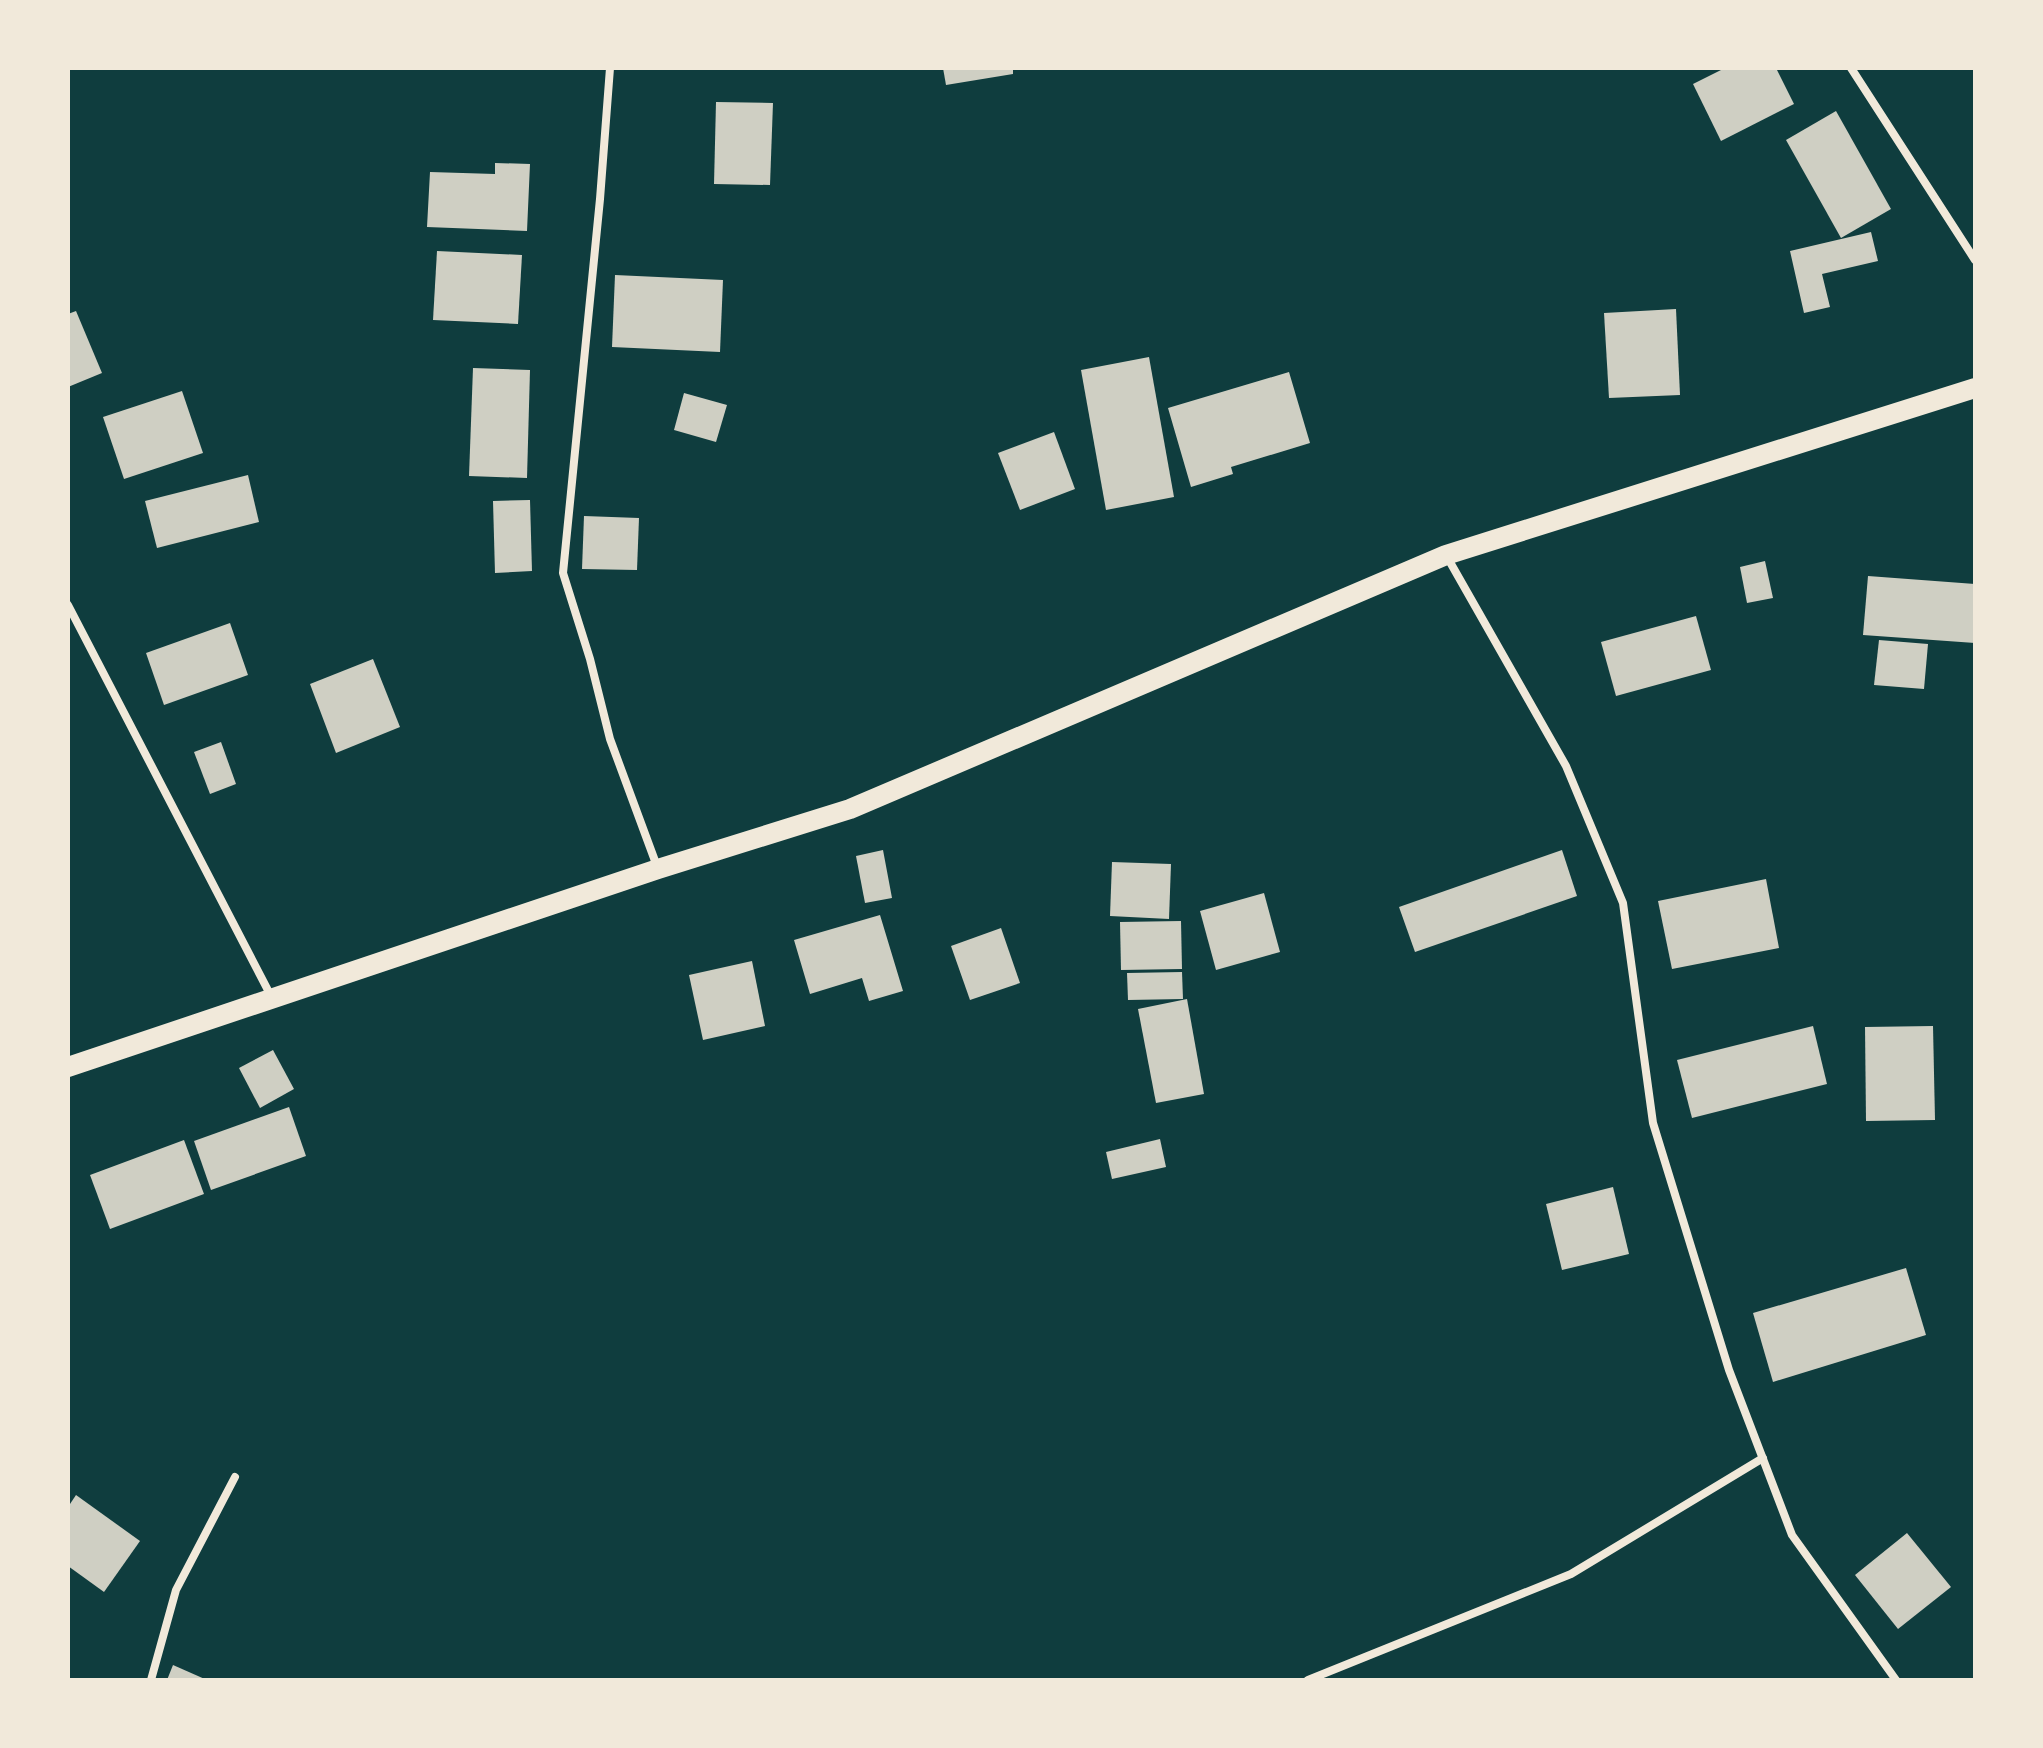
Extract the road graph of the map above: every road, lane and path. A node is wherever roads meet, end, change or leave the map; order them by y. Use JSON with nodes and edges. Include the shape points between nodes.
{"nodes":[{"id":1,"x":610,"y":68,"type":"edge"},
{"id":2,"x":1851,"y":68,"type":"edge"},
{"id":3,"x":1975,"y":260,"type":"edge"},
{"id":4,"x":1975,"y":388,"type":"edge"},
{"id":5,"x":1446,"y":555,"type":"junction"},
{"id":6,"x":68,"y":605,"type":"edge"},
{"id":7,"x":658,"y":869,"type":"junction"},
{"id":8,"x":272,"y":999,"type":"junction"},
{"id":9,"x":68,"y":1067,"type":"edge"},
{"id":10,"x":1763,"y":1458,"type":"junction"},
{"id":11,"x":235,"y":1477,"type":"dead end"},
{"id":12,"x":151,"y":1680,"type":"edge"},
{"id":13,"x":1308,"y":1680,"type":"edge"},
{"id":14,"x":1896,"y":1680,"type":"edge"}],
"edges":[{"from":1,"to":7,"type":"street","via":[[563,573],[610,739]]},
{"from":2,"to":3,"type":"street"},
{"from":4,"to":5,"type":"main road"},
{"from":5,"to":7,"type":"main road","via":[[850,809]]},
{"from":5,"to":10,"type":"street","via":[[1566,766],[1623,903],[1653,1123],[1729,1370]]},
{"from":6,"to":8,"type":"street"},
{"from":7,"to":8,"type":"main road"},
{"from":8,"to":9,"type":"main road"},
{"from":10,"to":13,"type":"street","via":[[1571,1574]]},
{"from":10,"to":14,"type":"street","via":[[1792,1535]]},
{"from":11,"to":12,"type":"street","via":[[176,1590]]}]}
